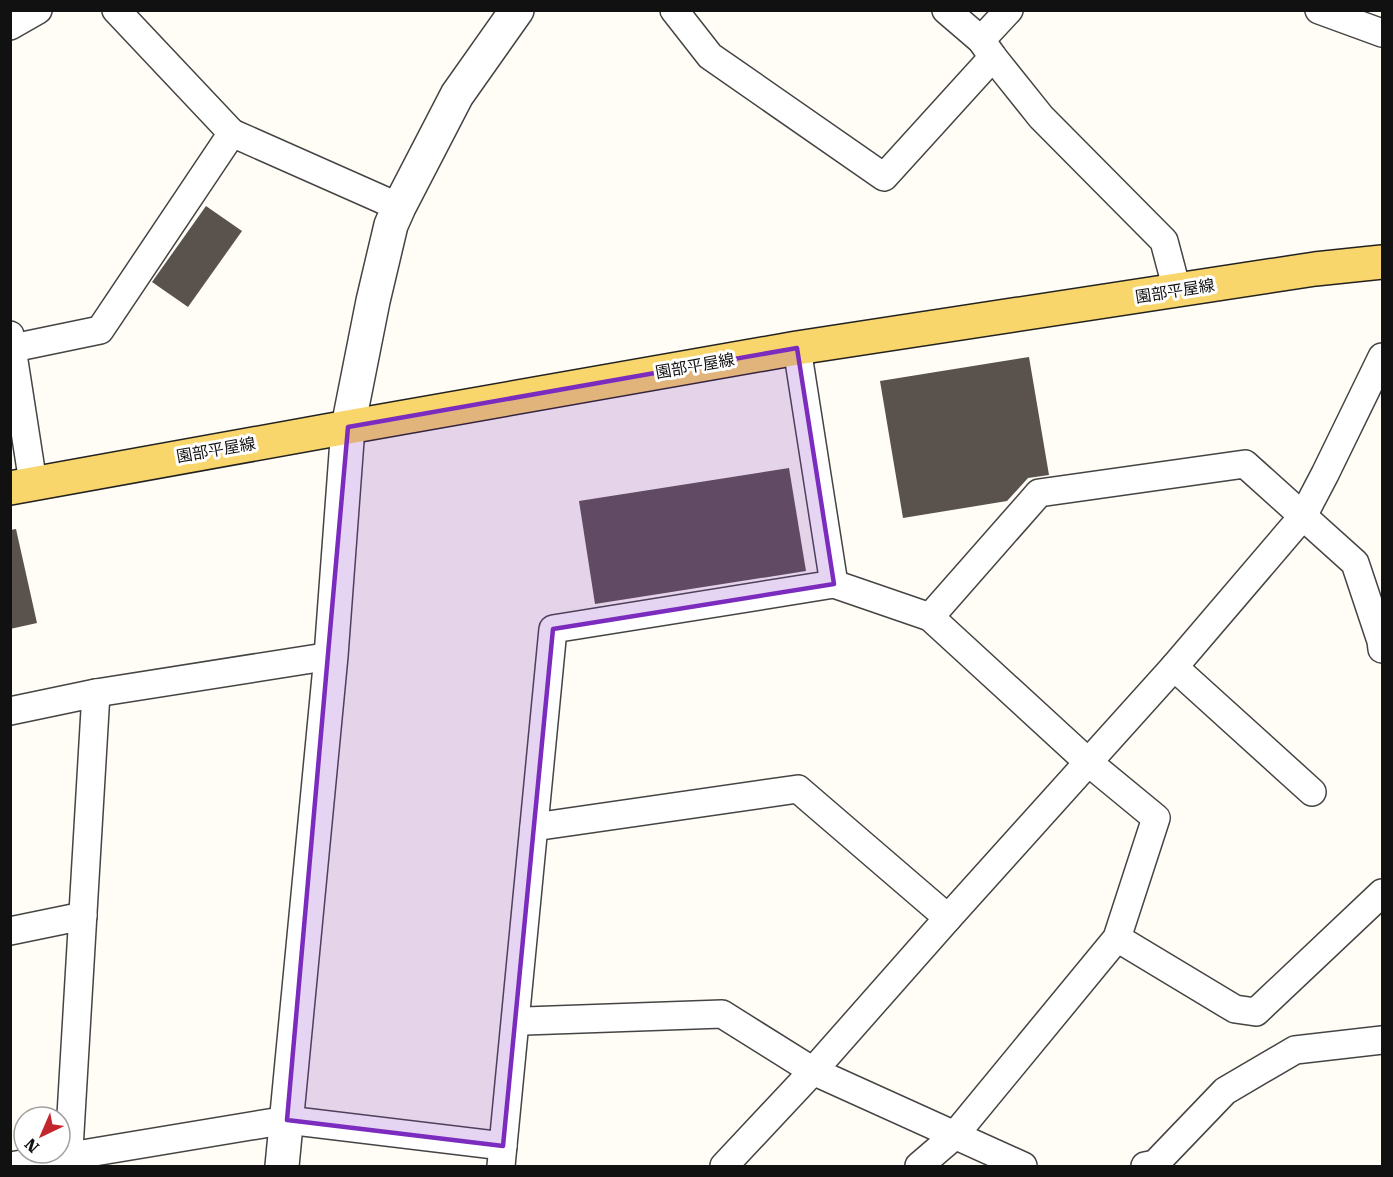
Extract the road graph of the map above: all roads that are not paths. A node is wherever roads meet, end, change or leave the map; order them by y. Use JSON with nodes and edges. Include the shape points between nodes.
{"nodes":[{"id":1,"x":38,"y":10,"type":"edge"},
{"id":2,"x":116,"y":10,"type":"edge"},
{"id":3,"x":517,"y":10,"type":"edge"},
{"id":4,"x":674,"y":10,"type":"edge"},
{"id":5,"x":946,"y":10,"type":"edge"},
{"id":6,"x":1009,"y":10,"type":"edge"},
{"id":7,"x":1319,"y":10,"type":"edge"},
{"id":8,"x":10,"y":26,"type":"edge"},
{"id":9,"x":1383,"y":33,"type":"edge"},
{"id":10,"x":987,"y":49,"type":"junction"},
{"id":11,"x":232,"y":133,"type":"junction"},
{"id":12,"x":399,"y":207,"type":"junction"},
{"id":13,"x":1383,"y":262,"type":"edge"},
{"id":14,"x":1178,"y":290,"type":"junction"},
{"id":15,"x":12,"y":341,"type":"edge"},
{"id":16,"x":797,"y":348,"type":"junction"},
{"id":17,"x":1383,"y":357,"type":"edge"},
{"id":18,"x":348,"y":427,"type":"junction"},
{"id":19,"x":22,"y":485,"type":"edge"},
{"id":20,"x":1302,"y":516,"type":"junction"},
{"id":21,"x":834,"y":584,"type":"junction"},
{"id":22,"x":930,"y":617,"type":"junction"},
{"id":23,"x":1383,"y":649,"type":"edge"},
{"id":24,"x":331,"y":656,"type":"junction"},
{"id":25,"x":1174,"y":667,"type":"junction"},
{"id":26,"x":96,"y":693,"type":"junction"},
{"id":27,"x":10,"y":711,"type":"edge"},
{"id":28,"x":1088,"y":762,"type":"junction"},
{"id":29,"x":1312,"y":792,"type":"dead end"},
{"id":30,"x":534,"y":827,"type":"junction"},
{"id":31,"x":1383,"y":892,"type":"edge"},
{"id":32,"x":83,"y":916,"type":"junction"},
{"id":33,"x":948,"y":918,"type":"junction"},
{"id":34,"x":10,"y":931,"type":"edge"},
{"id":35,"x":1117,"y":938,"type":"junction"},
{"id":36,"x":525,"y":1021,"type":"dead end"},
{"id":37,"x":1383,"y":1040,"type":"edge"},
{"id":38,"x":813,"y":1071,"type":"junction"},
{"id":39,"x":72,"y":1108,"type":"edge"},
{"id":40,"x":286,"y":1120,"type":"junction"},
{"id":41,"x":954,"y":1136,"type":"junction"},
{"id":42,"x":502,"y":1156,"type":"edge"},
{"id":43,"x":72,"y":1160,"type":"edge"},
{"id":44,"x":282,"y":1167,"type":"edge"},
{"id":45,"x":724,"y":1167,"type":"edge"},
{"id":46,"x":919,"y":1167,"type":"edge"},
{"id":47,"x":1023,"y":1167,"type":"edge"},
{"id":48,"x":1145,"y":1167,"type":"edge"}],
"edges":[{"from":1,"to":8,"type":"street"},
{"from":2,"to":11,"type":"street"},
{"from":3,"to":12,"type":"street","via":[[457,95]]},
{"from":4,"to":10,"type":"street","via":[[710,56],[884,177]]},
{"from":5,"to":10,"type":"street"},
{"from":6,"to":10,"type":"street"},
{"from":7,"to":9,"type":"street"},
{"from":10,"to":14,"type":"street","via":[[1041,117],[1164,241]]},
{"from":11,"to":12,"type":"street"},
{"from":11,"to":15,"type":"street","via":[[100,330]]},
{"from":12,"to":18,"type":"street","via":[[390,225]]},
{"from":13,"to":14,"type":"main road","name":"園部平屋線"},
{"from":14,"to":16,"type":"main road","name":"園部平屋線"},
{"from":15,"to":19,"type":"street"},
{"from":16,"to":18,"type":"main road","name":"園部平屋線"},
{"from":16,"to":21,"type":"street"},
{"from":17,"to":20,"type":"street"},
{"from":18,"to":19,"type":"main road","name":"園部平屋線"},
{"from":18,"to":24,"type":"street"},
{"from":20,"to":22,"type":"street","via":[[1245,464],[1039,493]]},
{"from":20,"to":23,"type":"street","via":[[1355,563]]},
{"from":20,"to":25,"type":"street"},
{"from":21,"to":22,"type":"street"},
{"from":21,"to":30,"type":"street","via":[[553,629]]},
{"from":22,"to":28,"type":"street"},
{"from":24,"to":26,"type":"street"},
{"from":24,"to":40,"type":"street"},
{"from":25,"to":28,"type":"street"},
{"from":25,"to":29,"type":"street"},
{"from":26,"to":27,"type":"street"},
{"from":26,"to":32,"type":"street"},
{"from":28,"to":33,"type":"street"},
{"from":28,"to":35,"type":"street","via":[[1156,818]]},
{"from":30,"to":33,"type":"street","via":[[798,789]]},
{"from":30,"to":42,"type":"street"},
{"from":31,"to":35,"type":"street","via":[[1256,1012],[1235,1009]]},
{"from":32,"to":34,"type":"street"},
{"from":32,"to":39,"type":"street"},
{"from":33,"to":38,"type":"street"},
{"from":35,"to":41,"type":"street"},
{"from":36,"to":38,"type":"street","via":[[723,1014]]},
{"from":37,"to":48,"type":"street","via":[[1295,1050],[1226,1091],[1155,1164]]},
{"from":38,"to":41,"type":"street"},
{"from":38,"to":45,"type":"street"},
{"from":40,"to":42,"type":"street"},
{"from":40,"to":43,"type":"street"},
{"from":40,"to":44,"type":"street"},
{"from":41,"to":46,"type":"street"},
{"from":41,"to":47,"type":"street"}]}
